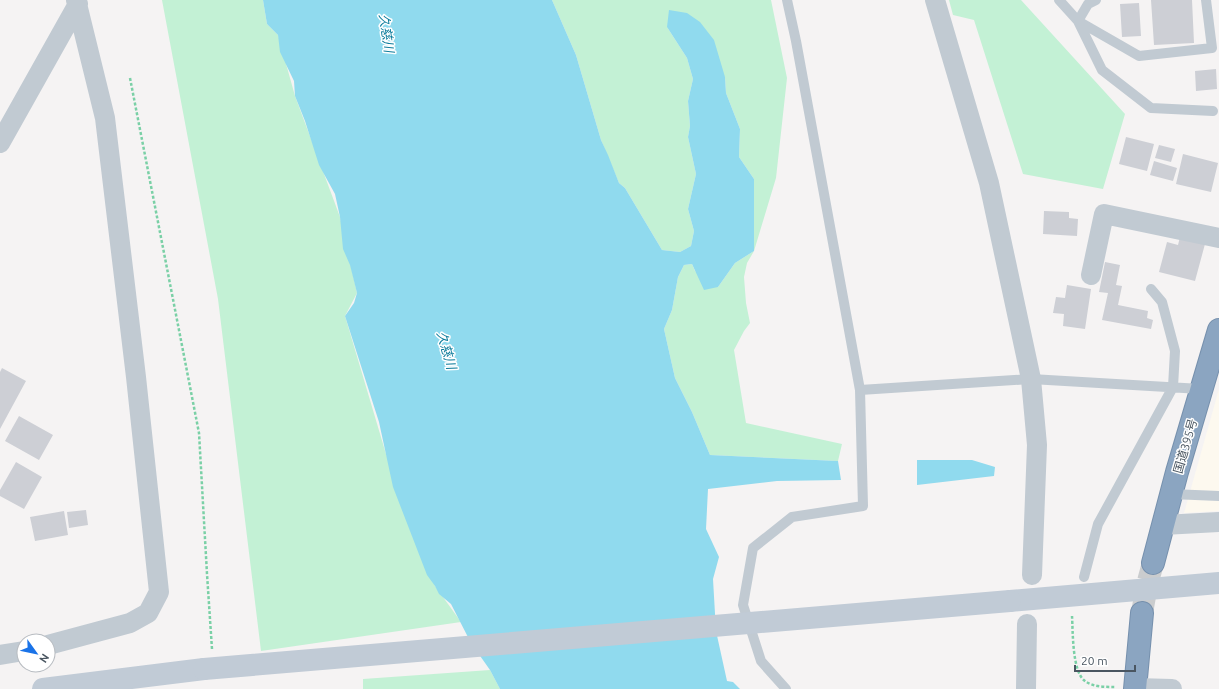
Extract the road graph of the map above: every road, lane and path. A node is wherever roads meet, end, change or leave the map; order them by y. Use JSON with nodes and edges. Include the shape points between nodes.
{"nodes":[{"id":1,"x":786,"y":0,"type":"edge"},
{"id":2,"x":935,"y":0,"type":"edge"},
{"id":3,"x":1059,"y":0,"type":"edge"},
{"id":4,"x":1096,"y":0,"type":"edge"},
{"id":5,"x":1206,"y":0,"type":"edge"},
{"id":6,"x":77,"y":2,"type":"edge"},
{"id":7,"x":1078,"y":21,"type":"junction"},
{"id":8,"x":130,"y":78,"type":"dead end"},
{"id":9,"x":1213,"y":111,"type":"dead end"},
{"id":10,"x":0,"y":143,"type":"edge"},
{"id":11,"x":1219,"y":238,"type":"edge"},
{"id":12,"x":1091,"y":275,"type":"dead end"},
{"id":13,"x":1151,"y":289,"type":"dead end"},
{"id":14,"x":1219,"y":330,"type":"edge"},
{"id":15,"x":1031,"y":379,"type":"junction"},
{"id":16,"x":1173,"y":388,"type":"junction"},
{"id":17,"x":1202,"y":389,"type":"junction"},
{"id":18,"x":860,"y":390,"type":"junction"},
{"id":19,"x":1171,"y":494,"type":"junction"},
{"id":20,"x":1219,"y":496,"type":"edge"},
{"id":21,"x":1219,"y":522,"type":"edge"},
{"id":22,"x":1163,"y":524,"type":"junction"},
{"id":23,"x":1153,"y":563,"type":"tunnel mouth"},
{"id":24,"x":1032,"y":575,"type":"dead end"},
{"id":25,"x":1084,"y":577,"type":"dead end"},
{"id":26,"x":1219,"y":583,"type":"edge"},
{"id":27,"x":1071,"y":596,"type":"junction"},
{"id":28,"x":1142,"y":613,"type":"tunnel mouth"},
{"id":29,"x":1027,"y":624,"type":"dead end"},
{"id":30,"x":56,"y":643,"type":"edge"},
{"id":31,"x":16,"y":652,"type":"edge"},
{"id":32,"x":0,"y":655,"type":"edge"},
{"id":33,"x":208,"y":660,"type":"junction"},
{"id":34,"x":1135,"y":688,"type":"edge"},
{"id":35,"x":43,"y":689,"type":"edge"},
{"id":36,"x":786,"y":689,"type":"edge"},
{"id":37,"x":1026,"y":689,"type":"edge"},
{"id":38,"x":1172,"y":689,"type":"edge"}],
"edges":[{"from":1,"to":18,"type":"lane","via":[[796,41]]},
{"from":2,"to":15,"type":"street","via":[[990,183]]},
{"from":3,"to":7,"type":"lane"},
{"from":4,"to":7,"type":"lane","via":[[1088,4]]},
{"from":5,"to":7,"type":"lane","via":[[1212,48],[1139,56]]},
{"from":6,"to":10,"type":"street"},
{"from":6,"to":30,"type":"street","via":[[105,118],[159,592],[148,613],[130,623]]},
{"from":7,"to":9,"type":"lane","via":[[1102,70],[1150,108]]},
{"from":8,"to":33,"type":"path","via":[[199,433]]},
{"from":11,"to":12,"type":"street","via":[[1104,214]]},
{"from":13,"to":16,"type":"lane","via":[[1162,302],[1175,351]]},
{"from":14,"to":17,"type":"highway","name":"国道395号"},
{"from":15,"to":16,"type":"lane"},
{"from":15,"to":18,"type":"lane"},
{"from":15,"to":24,"type":"street","via":[[1036,445]]},
{"from":16,"to":17,"type":"lane"},
{"from":16,"to":25,"type":"lane","via":[[1098,524]]},
{"from":17,"to":19,"type":"highway","name":"国道395号"},
{"from":18,"to":36,"type":"lane","via":[[863,506],[792,517],[752,548],[743,605],[761,661]]},
{"from":19,"to":20,"type":"lane"},
{"from":19,"to":22,"type":"highway","name":"国道395号"},
{"from":21,"to":22,"type":"street"},
{"from":22,"to":23,"type":"highway","name":"国道395号"},
{"from":26,"to":27,"type":"street"},
{"from":27,"to":33,"type":"street","bridge":true},
{"from":27,"to":34,"type":"path","via":[[1076,667],[1085,681],[1101,686]]},
{"from":28,"to":34,"type":"highway"},
{"from":29,"to":37,"type":"street"},
{"from":31,"to":32,"type":"street"},
{"from":33,"to":35,"type":"street"},
{"from":34,"to":38,"type":"street"}]}
